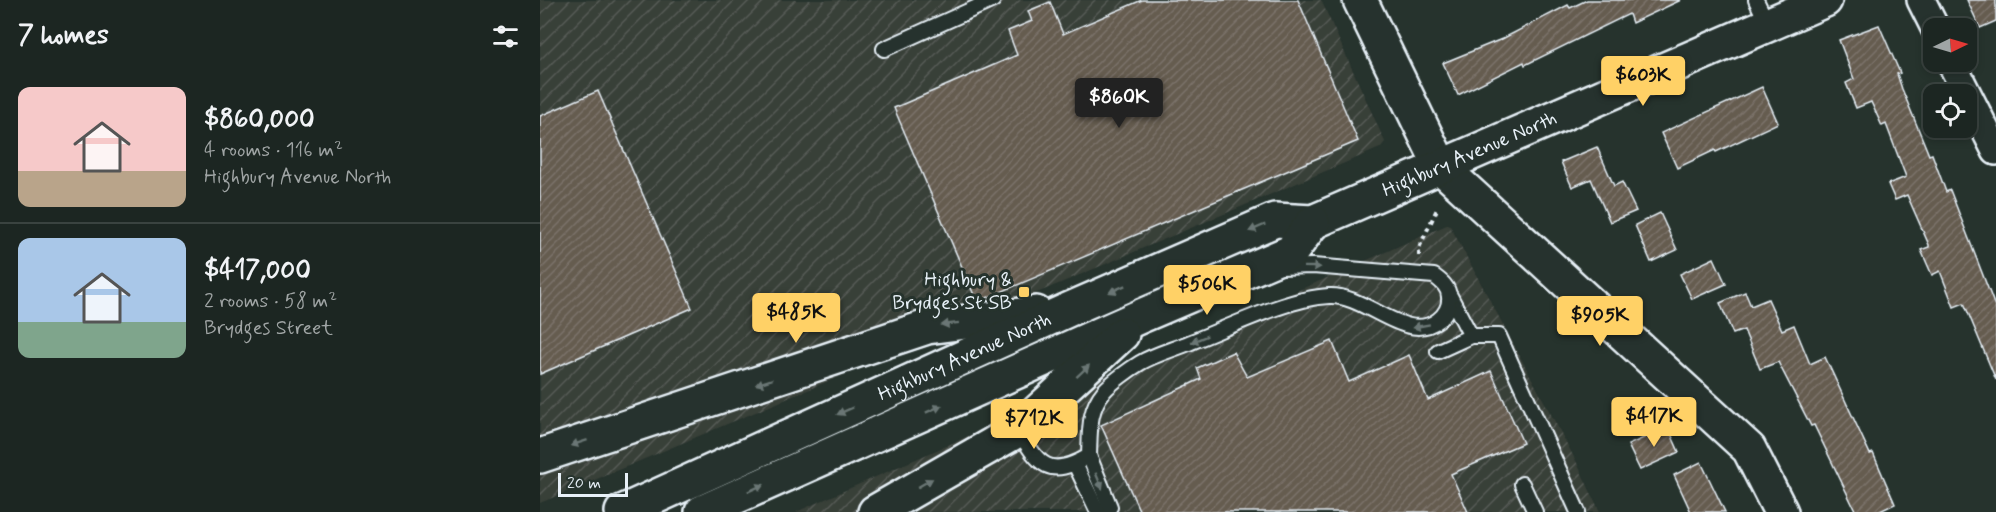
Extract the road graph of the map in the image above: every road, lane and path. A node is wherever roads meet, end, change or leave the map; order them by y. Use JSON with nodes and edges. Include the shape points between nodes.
{"nodes":[{"id":1,"x":993,"y":0,"type":"edge"},
{"id":2,"x":1360,"y":0,"type":"edge"},
{"id":3,"x":1825,"y":0,"type":"edge"},
{"id":4,"x":1921,"y":0,"type":"edge"},
{"id":5,"x":1762,"y":13,"type":"edge"},
{"id":6,"x":1930,"y":18,"type":"edge"},
{"id":7,"x":884,"y":49,"type":"dead end"},
{"id":8,"x":1957,"y":72,"type":"edge"},
{"id":9,"x":1996,"y":151,"type":"edge"},
{"id":10,"x":1441,"y":167,"type":"junction"},
{"id":11,"x":1438,"y":207,"type":"dead end"},
{"id":12,"x":1313,"y":222,"type":"junction"},
{"id":13,"x":1419,"y":263,"type":"dead end"},
{"id":14,"x":1254,"y":268,"type":"junction"},
{"id":15,"x":1450,"y":296,"type":"junction"},
{"id":16,"x":1070,"y":309,"type":"junction"},
{"id":17,"x":1141,"y":316,"type":"junction"},
{"id":18,"x":1471,"y":336,"type":"junction"},
{"id":19,"x":1438,"y":351,"type":"dead end"},
{"id":20,"x":1018,"y":430,"type":"junction"},
{"id":21,"x":540,"y":456,"type":"edge"},
{"id":22,"x":1089,"y":456,"type":"junction"},
{"id":23,"x":1075,"y":464,"type":"junction"},
{"id":24,"x":1522,"y":484,"type":"dead end"},
{"id":25,"x":1103,"y":510,"type":"edge"},
{"id":26,"x":622,"y":512,"type":"edge"},
{"id":27,"x":702,"y":512,"type":"edge"},
{"id":28,"x":875,"y":512,"type":"edge"},
{"id":29,"x":1535,"y":512,"type":"edge"},
{"id":30,"x":1578,"y":512,"type":"edge"},
{"id":31,"x":1781,"y":512,"type":"edge"}],
"edges":[{"from":1,"to":7,"type":"lane"},
{"from":2,"to":10,"type":"main road"},
{"from":3,"to":5,"type":"main road","name":"Highbury Avenue North"},
{"from":4,"to":6,"type":"street"},
{"from":5,"to":10,"type":"main road","name":"Highbury Avenue North"},
{"from":8,"to":9,"type":"street"},
{"from":10,"to":12,"type":"main road","name":"Highbury Avenue North"},
{"from":10,"to":31,"type":"main road","via":[[1749,449]]},
{"from":11,"to":13,"type":"path","via":[[1419,248]]},
{"from":12,"to":14,"type":"main road","name":"Highbury Avenue North","via":[[1291,252]]},
{"from":12,"to":16,"type":"main road","name":"Highbury Avenue North","one_way":true,"via":[[1275,220]]},
{"from":14,"to":15,"type":"lane","one_way":true,"via":[[1313,266],[1434,276],[1445,284]]},
{"from":14,"to":17,"type":"main road","name":"Highbury Avenue North"},
{"from":15,"to":18,"type":"lane"},
{"from":15,"to":22,"type":"lane","one_way":true,"via":[[1445,315],[1421,328],[1410,328],[1342,296],[1316,297],[1142,362],[1104,391],[1091,414]]},
{"from":16,"to":21,"type":"main road","one_way":true,"via":[[927,327]]},
{"from":16,"to":26,"type":"main road","name":"Highbury Avenue North","one_way":true},
{"from":20,"to":17,"type":"main road","one_way":true},
{"from":27,"to":17,"type":"main road","name":"Highbury Avenue North","one_way":true},
{"from":18,"to":19,"type":"lane"},
{"from":18,"to":30,"type":"lane","via":[[1499,336]]},
{"from":20,"to":23,"type":"lane","via":[[1034,457],[1046,466]]},
{"from":28,"to":20,"type":"main road","one_way":true},
{"from":22,"to":23,"type":"lane"},
{"from":22,"to":25,"type":"lane","one_way":true},
{"from":23,"to":25,"type":"lane"},
{"from":24,"to":29,"type":"lane"}]}
